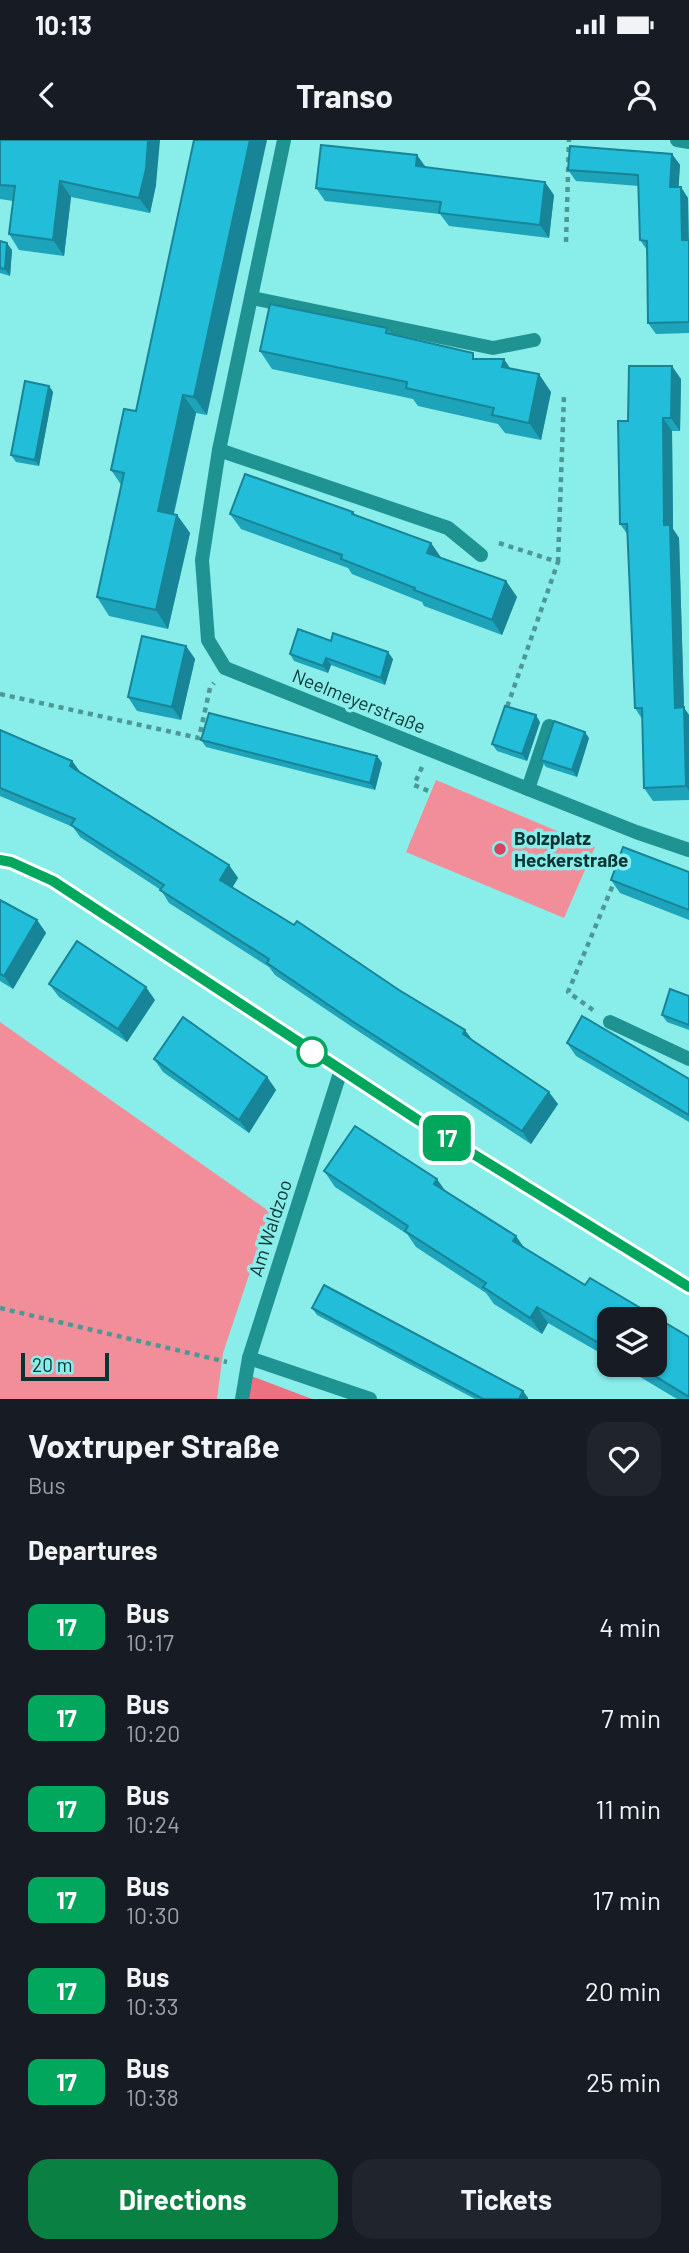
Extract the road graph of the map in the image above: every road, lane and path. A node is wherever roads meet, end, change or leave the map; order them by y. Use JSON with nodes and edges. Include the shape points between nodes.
{"nodes":[{"id":1,"x":284,"y":140,"type":"edge"},
{"id":2,"x":569,"y":140,"type":"edge"},
{"id":3,"x":677,"y":140,"type":"edge"},
{"id":4,"x":689,"y":142,"type":"edge"},
{"id":5,"x":566,"y":242,"type":"dead end"},
{"id":6,"x":252,"y":298,"type":"junction"},
{"id":7,"x":534,"y":340,"type":"dead end"},
{"id":8,"x":564,"y":395,"type":"dead end"},
{"id":9,"x":219,"y":450,"type":"junction"},
{"id":10,"x":481,"y":555,"type":"joint"},
{"id":11,"x":558,"y":562,"type":"junction"},
{"id":12,"x":225,"y":668,"type":"junction"},
{"id":13,"x":0,"y":694,"type":"edge"},
{"id":14,"x":503,"y":719,"type":"edge"},
{"id":15,"x":549,"y":726,"type":"edge"},
{"id":16,"x":429,"y":750,"type":"junction"},
{"id":17,"x":528,"y":789,"type":"junction"},
{"id":18,"x":431,"y":792,"type":"dead end"},
{"id":19,"x":689,"y":850,"type":"edge"},
{"id":20,"x":0,"y":860,"type":"edge"},
{"id":21,"x":616,"y":879,"type":"edge"},
{"id":22,"x":610,"y":1022,"type":"joint"},
{"id":23,"x":689,"y":1059,"type":"edge"},
{"id":24,"x":341,"y":1070,"type":"junction"},
{"id":25,"x":689,"y":1287,"type":"edge"},
{"id":26,"x":0,"y":1308,"type":"edge"},
{"id":27,"x":248,"y":1362,"type":"junction"},
{"id":28,"x":242,"y":1399,"type":"edge"},
{"id":29,"x":370,"y":1399,"type":"edge"}],
"edges":[{"from":1,"to":6,"type":"street"},
{"from":2,"to":5,"type":"path"},
{"from":3,"to":4,"type":"street"},
{"from":6,"to":7,"type":"street","via":[[493,348]]},
{"from":6,"to":9,"type":"street"},
{"from":8,"to":11,"type":"path"},
{"from":9,"to":10,"type":"street","via":[[448,528]]},
{"from":9,"to":12,"type":"street","via":[[202,560],[208,640]]},
{"from":10,"to":11,"type":"path","via":[[497,543]]},
{"from":11,"to":14,"type":"path"},
{"from":12,"to":13,"type":"path","via":[[211,688],[198,738]]},
{"from":12,"to":16,"type":"street","name":"Neelmeyerstraße"},
{"from":15,"to":17,"type":"street"},
{"from":16,"to":17,"type":"street","name":"Neelmeyerstraße"},
{"from":16,"to":18,"type":"path","via":[[414,785]]},
{"from":17,"to":19,"type":"street","name":"Neelmeyerstraße"},
{"from":20,"to":24,"type":"street","via":[[53,881]]},
{"from":21,"to":22,"type":"path","via":[[568,992]]},
{"from":22,"to":23,"type":"street"},
{"from":24,"to":25,"type":"street"},
{"from":24,"to":27,"type":"street","name":"Am Waldzoo"},
{"from":26,"to":27,"type":"path"},
{"from":27,"to":28,"type":"street","name":"Am Waldzoo"},
{"from":27,"to":29,"type":"street"}]}
